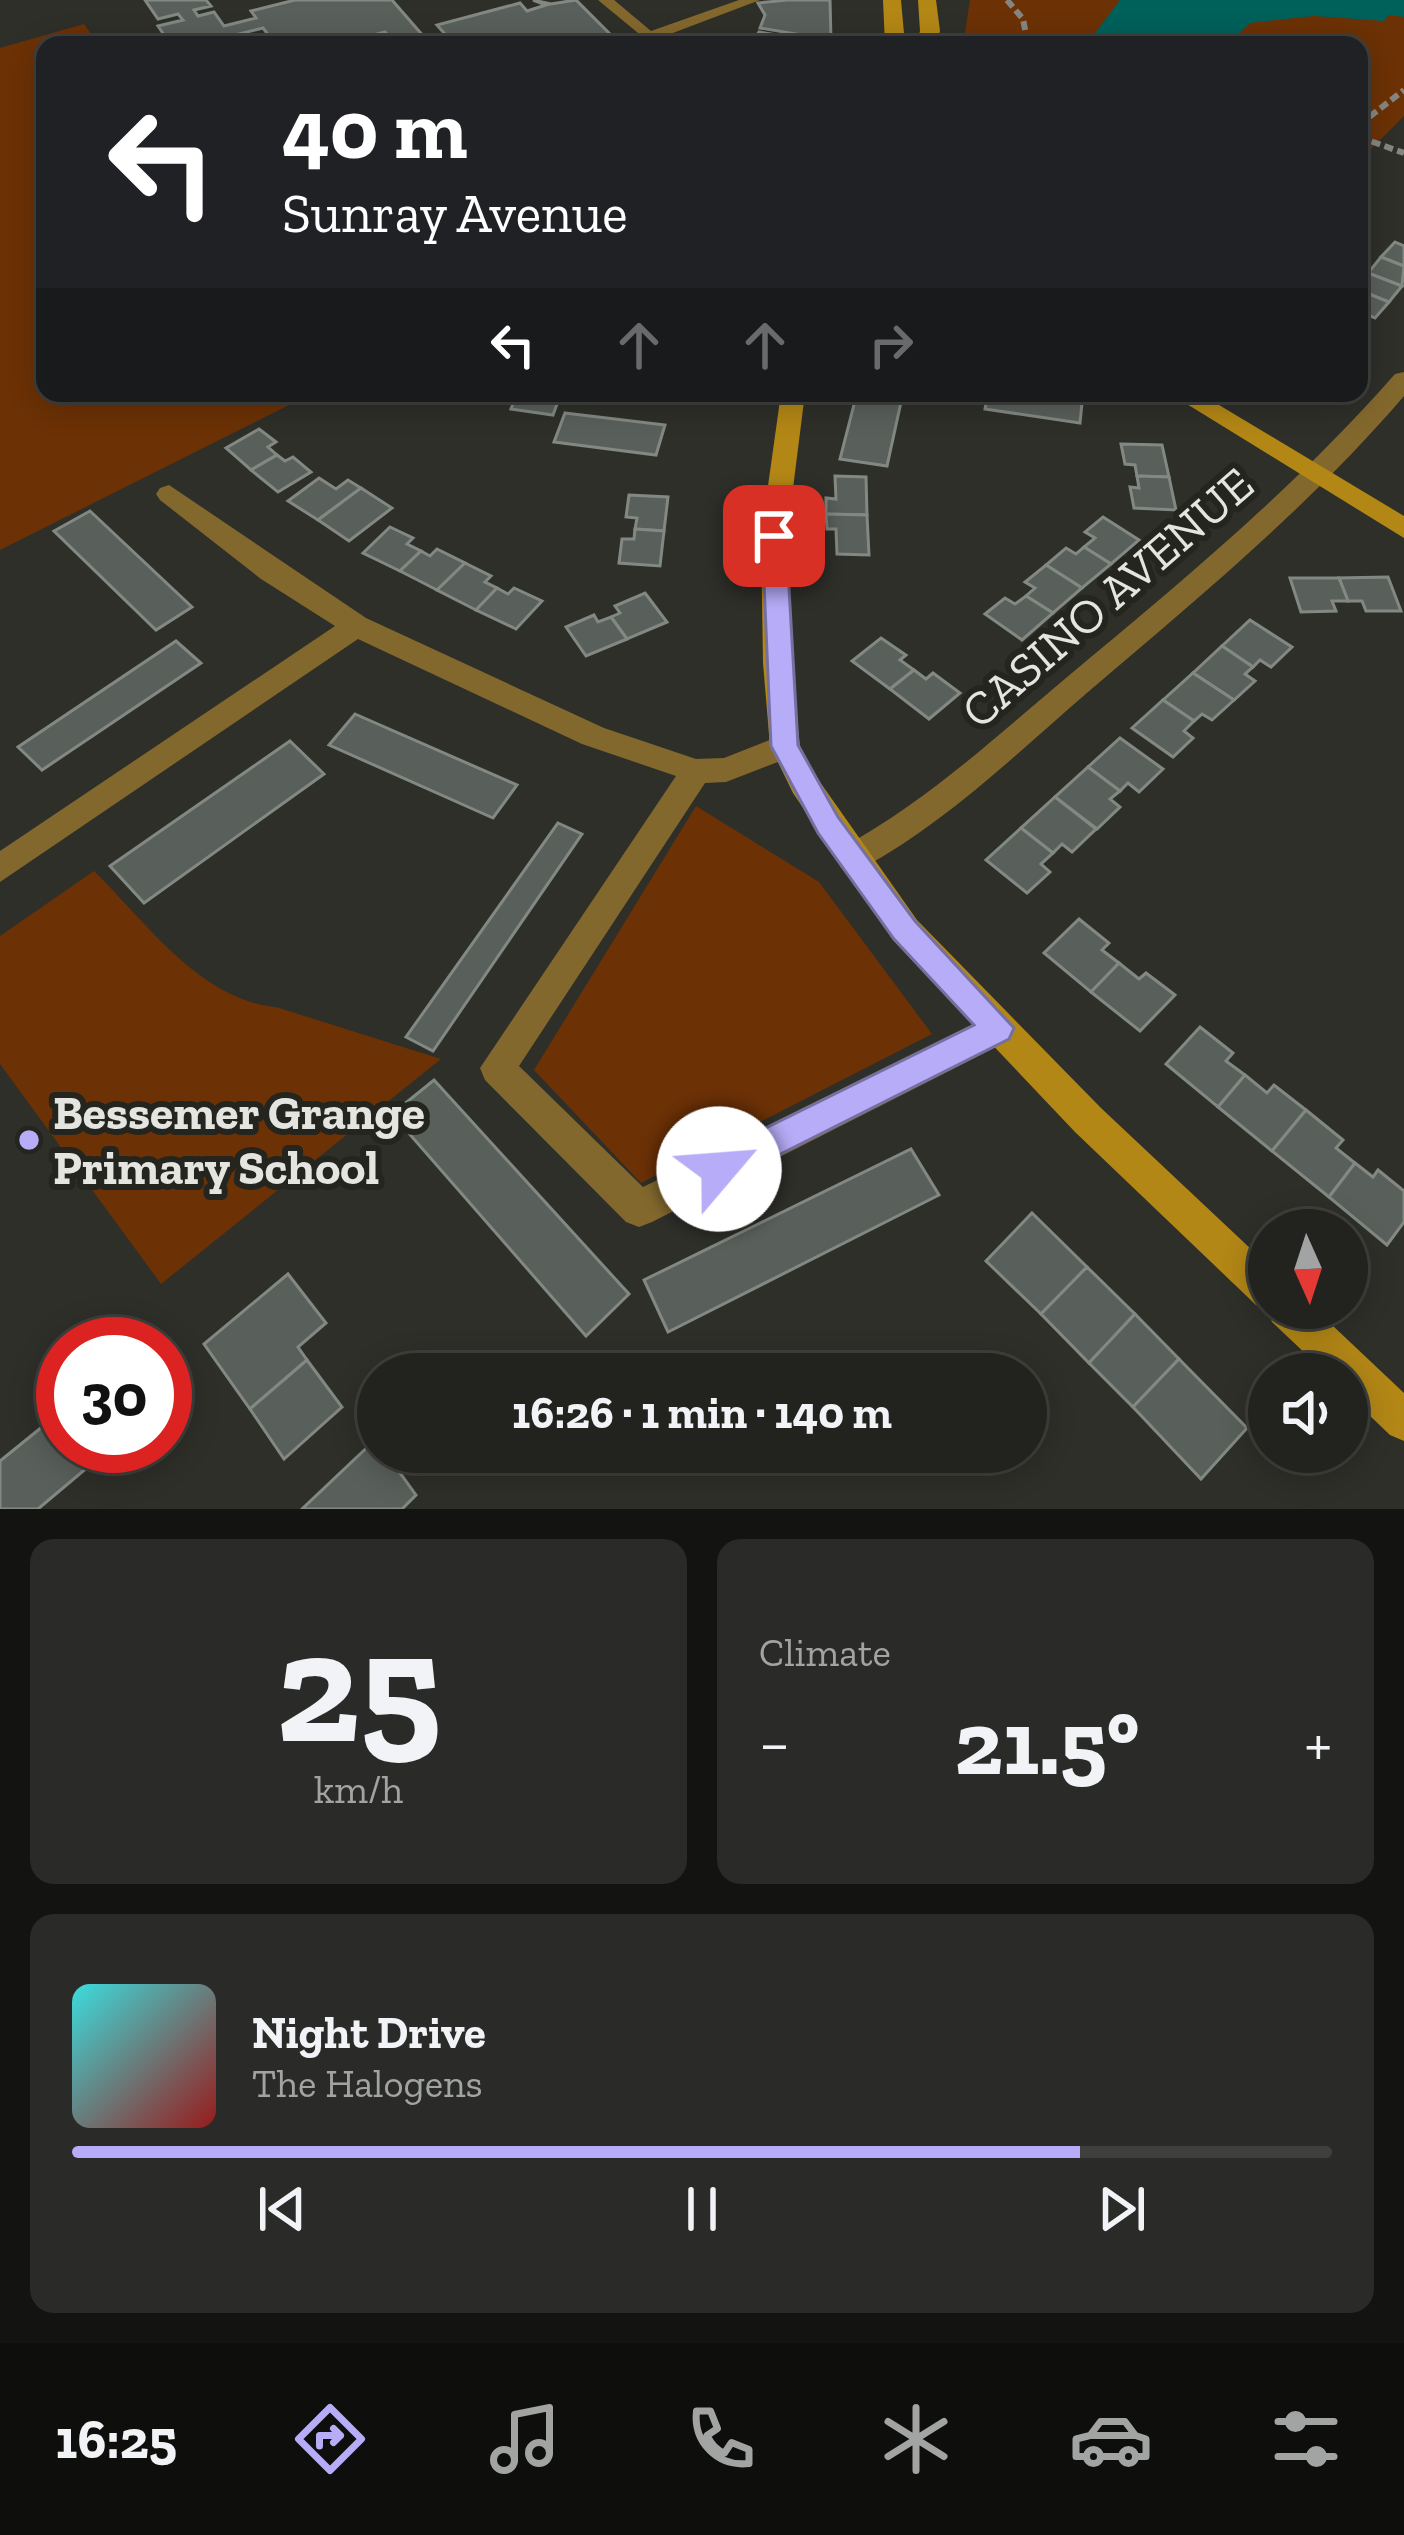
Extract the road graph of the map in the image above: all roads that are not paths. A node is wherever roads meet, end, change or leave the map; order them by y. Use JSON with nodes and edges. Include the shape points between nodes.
{"nodes":[{"id":1,"x":605,"y":0,"type":"edge"},
{"id":2,"x":753,"y":0,"type":"edge"},
{"id":3,"x":892,"y":0,"type":"edge"},
{"id":4,"x":927,"y":0,"type":"edge"},
{"id":5,"x":648,"y":36,"type":"edge"},
{"id":6,"x":652,"y":36,"type":"edge"},
{"id":7,"x":894,"y":36,"type":"edge"},
{"id":8,"x":926,"y":36,"type":"edge"},
{"id":9,"x":1404,"y":380,"type":"edge"},
{"id":10,"x":792,"y":402,"type":"edge"},
{"id":11,"x":1196,"y":402,"type":"edge"},
{"id":12,"x":1314,"y":475,"type":"junction"},
{"id":13,"x":169,"y":494,"type":"dead end"},
{"id":14,"x":1404,"y":528,"type":"edge"},
{"id":15,"x":356,"y":626,"type":"junction"},
{"id":16,"x":785,"y":746,"type":"junction"},
{"id":17,"x":696,"y":771,"type":"junction"},
{"id":18,"x":852,"y":858,"type":"junction"},
{"id":19,"x":0,"y":868,"type":"edge"},
{"id":20,"x":998,"y":1028,"type":"junction"},
{"id":21,"x":1248,"y":1272,"type":"edge"},
{"id":22,"x":1308,"y":1329,"type":"edge"},
{"id":23,"x":1404,"y":1421,"type":"edge"}],
"edges":[{"from":1,"to":5,"type":"lane"},
{"from":2,"to":6,"type":"lane"},
{"from":3,"to":7,"type":"street"},
{"from":4,"to":8,"type":"street"},
{"from":9,"to":12,"type":"street","name":"CASINO AVENUE"},
{"from":10,"to":16,"type":"street","via":[[774,536]]},
{"from":11,"to":12,"type":"street"},
{"from":12,"to":14,"type":"street"},
{"from":12,"to":18,"type":"street","name":"CASINO AVENUE","via":[[917,821]]},
{"from":13,"to":15,"type":"street"},
{"from":15,"to":17,"type":"street","via":[[593,736]]},
{"from":15,"to":19,"type":"street"},
{"from":16,"to":17,"type":"street","via":[[725,770]]},
{"from":16,"to":18,"type":"street"},
{"from":17,"to":20,"type":"street","via":[[497,1068],[639,1209]]},
{"from":18,"to":20,"type":"street","via":[[905,930]]},
{"from":20,"to":21,"type":"street"},
{"from":22,"to":23,"type":"street"}]}
